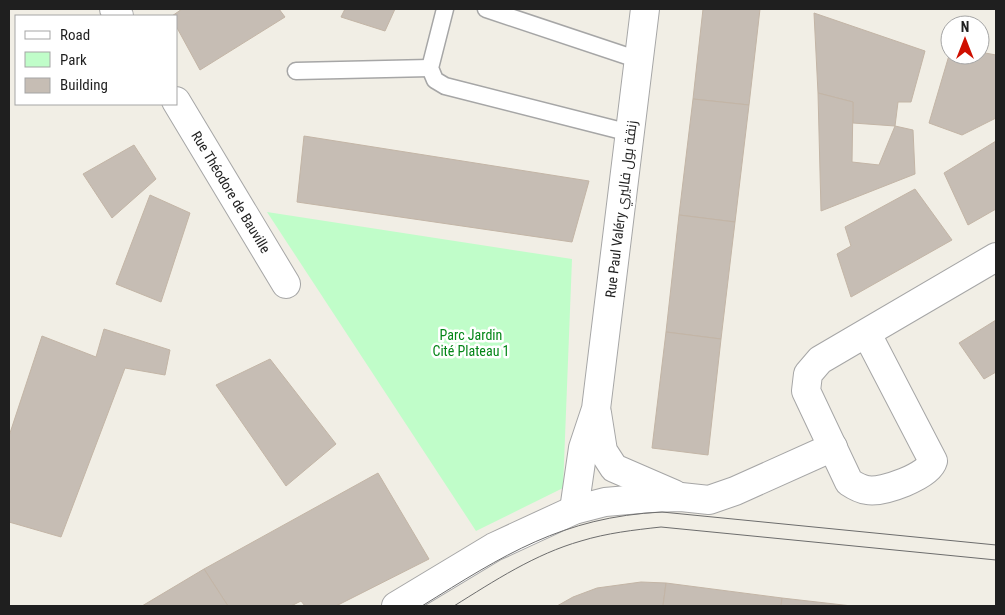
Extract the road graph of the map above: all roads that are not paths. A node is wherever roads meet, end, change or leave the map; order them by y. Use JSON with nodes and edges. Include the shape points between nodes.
{"nodes":[{"id":1,"x":445,"y":9,"type":"edge"},
{"id":2,"x":486,"y":9,"type":"edge"},
{"id":3,"x":645,"y":9,"type":"edge"},
{"id":4,"x":639,"y":60,"type":"junction"},
{"id":5,"x":430,"y":68,"type":"junction"},
{"id":6,"x":296,"y":72,"type":"dead end"},
{"id":7,"x":178,"y":104,"type":"edge"},
{"id":8,"x":630,"y":133,"type":"junction"},
{"id":9,"x":996,"y":257,"type":"edge"},
{"id":10,"x":286,"y":284,"type":"dead end"},
{"id":11,"x":867,"y":334,"type":"junction"},
{"id":12,"x":596,"y":409,"type":"junction"},
{"id":13,"x":833,"y":447,"type":"junction"},
{"id":14,"x":681,"y":497,"type":"junction"},
{"id":15,"x":574,"y":510,"type":"junction"},
{"id":16,"x":396,"y":606,"type":"edge"}],
"edges":[{"from":1,"to":5,"type":"lane"},
{"from":2,"to":4,"type":"lane"},
{"from":3,"to":4,"type":"street","name":"Rue Paul Valéry زنقة بول فاليري"},
{"from":4,"to":8,"type":"street","name":"Rue Paul Valéry زنقة بول فاليري"},
{"from":5,"to":6,"type":"lane"},
{"from":5,"to":8,"type":"lane","via":[[435,80],[445,86]]},
{"from":7,"to":10,"type":"street","name":"Rue Théodore de Bauville"},
{"from":8,"to":12,"type":"street","name":"Rue Paul Valéry زنقة بول فاليري"},
{"from":9,"to":11,"type":"street"},
{"from":11,"to":13,"type":"street","via":[[820,360],[808,374],[806,391]]},
{"from":11,"to":13,"type":"street","via":[[931,454],[932,465],[891,488],[868,491],[850,482]]},
{"from":12,"to":14,"type":"street","name":"Rue Paul Valéry زنقة بول فاليري","via":[[603,451],[614,468]]},
{"from":12,"to":15,"type":"street","name":"Rue Paul Valéry زنقة بول فاليري","via":[[582,448]]},
{"from":13,"to":14,"type":"street","via":[[709,500]]},
{"from":14,"to":15,"type":"street","via":[[605,502]]},
{"from":15,"to":16,"type":"street","via":[[494,547]]}]}
